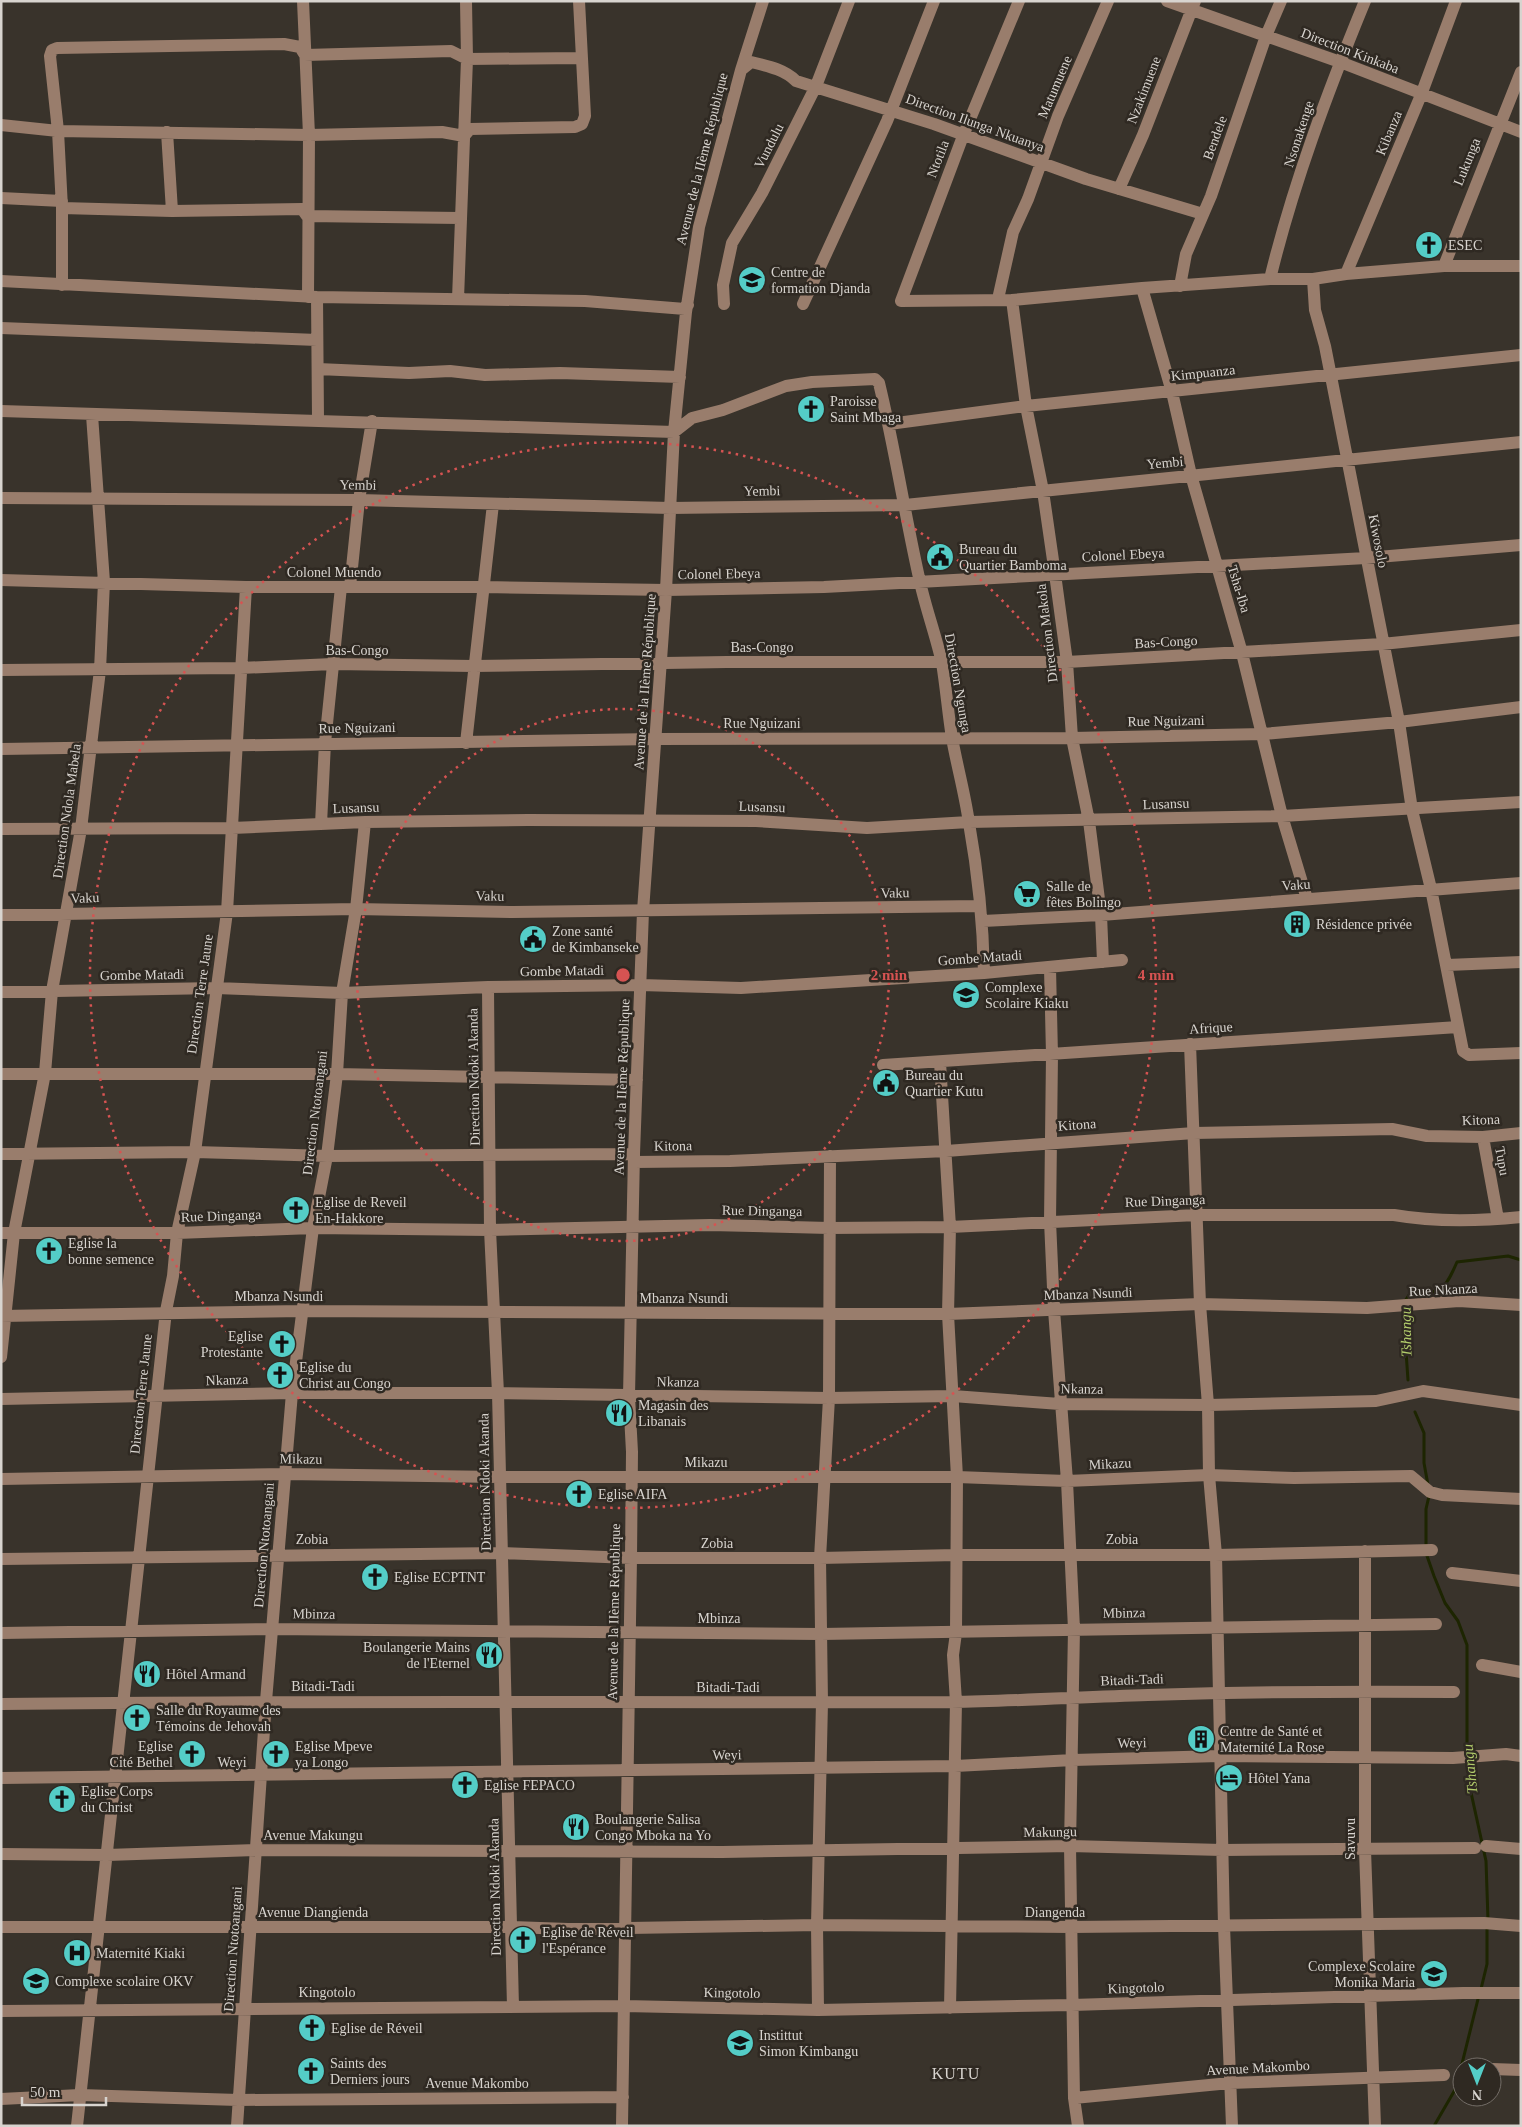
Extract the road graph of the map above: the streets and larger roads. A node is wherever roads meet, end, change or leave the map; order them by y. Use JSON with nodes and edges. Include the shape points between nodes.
{"nodes":[{"id":1,"x":303,"y":1,"type":"edge"},
{"id":2,"x":466,"y":1,"type":"edge"},
{"id":3,"x":579,"y":1,"type":"edge"},
{"id":4,"x":763,"y":1,"type":"edge"},
{"id":5,"x":849,"y":1,"type":"edge"},
{"id":6,"x":934,"y":1,"type":"edge"},
{"id":7,"x":1019,"y":1,"type":"edge"},
{"id":8,"x":1108,"y":1,"type":"edge"},
{"id":9,"x":1168,"y":1,"type":"edge"},
{"id":10,"x":1281,"y":1,"type":"edge"},
{"id":11,"x":1365,"y":1,"type":"edge"},
{"id":12,"x":1456,"y":1,"type":"edge"},
{"id":13,"x":1193,"y":6,"type":"edge"},
{"id":14,"x":1266,"y":36,"type":"junction"},
{"id":15,"x":305,"y":55,"type":"junction"},
{"id":16,"x":581,"y":58,"type":"junction"},
{"id":17,"x":467,"y":59,"type":"junction"},
{"id":18,"x":1340,"y":62,"type":"junction"},
{"id":19,"x":740,"y":70,"type":"junction"},
{"id":20,"x":1521,"y":72,"type":"edge"},
{"id":21,"x":816,"y":86,"type":"junction"},
{"id":22,"x":1421,"y":95,"type":"junction"},
{"id":23,"x":891,"y":110,"type":"junction"},
{"id":24,"x":1,"y":125,"type":"edge"},
{"id":25,"x":1500,"y":125,"type":"junction"},
{"id":26,"x":58,"y":131,"type":"junction"},
{"id":27,"x":167,"y":132,"type":"junction"},
{"id":28,"x":1521,"y":132,"type":"edge"},
{"id":29,"x":309,"y":135,"type":"junction"},
{"id":30,"x":464,"y":136,"type":"junction"},
{"id":31,"x":963,"y":136,"type":"junction"},
{"id":32,"x":1040,"y":163,"type":"junction"},
{"id":33,"x":1119,"y":189,"type":"junction"},
{"id":34,"x":1,"y":198,"type":"edge"},
{"id":35,"x":62,"y":204,"type":"junction"},
{"id":36,"x":172,"y":212,"type":"junction"},
{"id":37,"x":1203,"y":214,"type":"junction"},
{"id":38,"x":307,"y":216,"type":"junction"},
{"id":39,"x":460,"y":218,"type":"junction"},
{"id":40,"x":1444,"y":266,"type":"junction"},
{"id":41,"x":1521,"y":266,"type":"edge"},
{"id":42,"x":1346,"y":274,"type":"junction"},
{"id":43,"x":1270,"y":279,"type":"junction"},
{"id":44,"x":1313,"y":279,"type":"junction"},
{"id":45,"x":1,"y":281,"type":"edge"},
{"id":46,"x":62,"y":285,"type":"junction"},
{"id":47,"x":1180,"y":286,"type":"junction"},
{"id":48,"x":1142,"y":288,"type":"junction"},
{"id":49,"x":313,"y":297,"type":"junction"},
{"id":50,"x":458,"y":299,"type":"junction"},
{"id":51,"x":998,"y":299,"type":"junction"},
{"id":52,"x":1012,"y":300,"type":"junction"},
{"id":53,"x":724,"y":304,"type":"dead end"},
{"id":54,"x":803,"y":304,"type":"dead end"},
{"id":55,"x":688,"y":305,"type":"junction"},
{"id":56,"x":1,"y":328,"type":"edge"},
{"id":57,"x":318,"y":340,"type":"junction"},
{"id":58,"x":1521,"y":355,"type":"edge"},
{"id":59,"x":318,"y":369,"type":"junction"},
{"id":60,"x":1331,"y":375,"type":"junction"},
{"id":61,"x":680,"y":377,"type":"junction"},
{"id":62,"x":1172,"y":392,"type":"junction"},
{"id":63,"x":1026,"y":406,"type":"junction"},
{"id":64,"x":1,"y":411,"type":"edge"},
{"id":65,"x":92,"y":415,"type":"junction"},
{"id":66,"x":318,"y":419,"type":"junction"},
{"id":67,"x":372,"y":421,"type":"junction"},
{"id":68,"x":889,"y":424,"type":"junction"},
{"id":69,"x":674,"y":432,"type":"junction"},
{"id":70,"x":1521,"y":442,"type":"edge"},
{"id":71,"x":1346,"y":460,"type":"junction"},
{"id":72,"x":1191,"y":475,"type":"junction"},
{"id":73,"x":1043,"y":491,"type":"junction"},
{"id":74,"x":1,"y":498,"type":"edge"},
{"id":75,"x":100,"y":499,"type":"junction"},
{"id":76,"x":359,"y":500,"type":"junction"},
{"id":77,"x":493,"y":504,"type":"junction"},
{"id":78,"x":905,"y":505,"type":"junction"},
{"id":79,"x":670,"y":508,"type":"junction"},
{"id":80,"x":1521,"y":545,"type":"edge"},
{"id":81,"x":1366,"y":558,"type":"junction"},
{"id":82,"x":1216,"y":564,"type":"junction"},
{"id":83,"x":1055,"y":574,"type":"junction"},
{"id":84,"x":1,"y":580,"type":"edge"},
{"id":85,"x":104,"y":582,"type":"junction"},
{"id":86,"x":920,"y":583,"type":"junction"},
{"id":87,"x":246,"y":587,"type":"junction"},
{"id":88,"x":345,"y":587,"type":"junction"},
{"id":89,"x":484,"y":587,"type":"junction"},
{"id":90,"x":666,"y":590,"type":"junction"},
{"id":91,"x":1521,"y":630,"type":"edge"},
{"id":92,"x":1382,"y":644,"type":"junction"},
{"id":93,"x":1242,"y":653,"type":"junction"},
{"id":94,"x":942,"y":662,"type":"junction"},
{"id":95,"x":1067,"y":662,"type":"junction"},
{"id":96,"x":660,"y":663,"type":"junction"},
{"id":97,"x":333,"y":664,"type":"junction"},
{"id":98,"x":474,"y":666,"type":"junction"},
{"id":99,"x":240,"y":668,"type":"junction"},
{"id":100,"x":1,"y":670,"type":"edge"},
{"id":101,"x":100,"y":670,"type":"junction"},
{"id":102,"x":1521,"y":707,"type":"edge"},
{"id":103,"x":1399,"y":722,"type":"junction"},
{"id":104,"x":1264,"y":734,"type":"junction"},
{"id":105,"x":952,"y":738,"type":"junction"},
{"id":106,"x":1072,"y":738,"type":"junction"},
{"id":107,"x":656,"y":739,"type":"junction"},
{"id":108,"x":466,"y":743,"type":"junction"},
{"id":109,"x":325,"y":744,"type":"junction"},
{"id":110,"x":236,"y":746,"type":"junction"},
{"id":111,"x":92,"y":747,"type":"junction"},
{"id":112,"x":1,"y":749,"type":"edge"},
{"id":113,"x":1521,"y":802,"type":"edge"},
{"id":114,"x":1412,"y":810,"type":"junction"},
{"id":115,"x":1282,"y":816,"type":"junction"},
{"id":116,"x":1089,"y":821,"type":"junction"},
{"id":117,"x":365,"y":822,"type":"junction"},
{"id":118,"x":649,"y":822,"type":"junction"},
{"id":119,"x":969,"y":822,"type":"junction"},
{"id":120,"x":321,"y":824,"type":"junction"},
{"id":121,"x":232,"y":828,"type":"junction"},
{"id":122,"x":1,"y":829,"type":"edge"},
{"id":123,"x":81,"y":830,"type":"junction"},
{"id":124,"x":1521,"y":883,"type":"edge"},
{"id":125,"x":1431,"y":889,"type":"junction"},
{"id":126,"x":1306,"y":899,"type":"junction"},
{"id":127,"x":979,"y":906,"type":"junction"},
{"id":128,"x":356,"y":909,"type":"junction"},
{"id":129,"x":643,"y":911,"type":"junction"},
{"id":130,"x":227,"y":912,"type":"junction"},
{"id":131,"x":67,"y":913,"type":"junction"},
{"id":132,"x":1,"y":915,"type":"edge"},
{"id":133,"x":1101,"y":915,"type":"junction"},
{"id":134,"x":983,"y":921,"type":"junction"},
{"id":135,"x":1122,"y":960,"type":"dead end"},
{"id":136,"x":1103,"y":962,"type":"junction"},
{"id":137,"x":1521,"y":962,"type":"edge"},
{"id":138,"x":1447,"y":965,"type":"junction"},
{"id":139,"x":1050,"y":968,"type":"junction"},
{"id":140,"x":984,"y":973,"type":"junction"},
{"id":141,"x":641,"y":985,"type":"junction"},
{"id":142,"x":488,"y":987,"type":"junction"},
{"id":143,"x":216,"y":988,"type":"junction"},
{"id":144,"x":52,"y":991,"type":"junction"},
{"id":145,"x":1,"y":992,"type":"edge"},
{"id":146,"x":342,"y":993,"type":"junction"},
{"id":147,"x":1458,"y":1027,"type":"junction"},
{"id":148,"x":1190,"y":1044,"type":"junction"},
{"id":149,"x":1521,"y":1052,"type":"edge"},
{"id":150,"x":1052,"y":1055,"type":"junction"},
{"id":151,"x":940,"y":1062,"type":"junction"},
{"id":152,"x":883,"y":1065,"type":"dead end"},
{"id":153,"x":45,"y":1073,"type":"junction"},
{"id":154,"x":1,"y":1074,"type":"edge"},
{"id":155,"x":337,"y":1074,"type":"junction"},
{"id":156,"x":204,"y":1075,"type":"junction"},
{"id":157,"x":490,"y":1078,"type":"junction"},
{"id":158,"x":637,"y":1080,"type":"junction"},
{"id":159,"x":1194,"y":1133,"type":"junction"},
{"id":160,"x":1521,"y":1133,"type":"edge"},
{"id":161,"x":1483,"y":1137,"type":"junction"},
{"id":162,"x":1051,"y":1142,"type":"junction"},
{"id":163,"x":946,"y":1151,"type":"junction"},
{"id":164,"x":195,"y":1152,"type":"junction"},
{"id":165,"x":30,"y":1153,"type":"junction"},
{"id":166,"x":1,"y":1154,"type":"edge"},
{"id":167,"x":490,"y":1154,"type":"junction"},
{"id":168,"x":327,"y":1156,"type":"junction"},
{"id":169,"x":830,"y":1156,"type":"junction"},
{"id":170,"x":634,"y":1158,"type":"junction"},
{"id":171,"x":1197,"y":1215,"type":"junction"},
{"id":172,"x":1521,"y":1217,"type":"edge"},
{"id":173,"x":1498,"y":1219,"type":"junction"},
{"id":174,"x":1050,"y":1221,"type":"junction"},
{"id":175,"x":632,"y":1226,"type":"junction"},
{"id":176,"x":950,"y":1227,"type":"junction"},
{"id":177,"x":313,"y":1228,"type":"junction"},
{"id":178,"x":829,"y":1228,"type":"junction"},
{"id":179,"x":490,"y":1230,"type":"junction"},
{"id":180,"x":1,"y":1233,"type":"edge"},
{"id":181,"x":14,"y":1233,"type":"junction"},
{"id":182,"x":177,"y":1233,"type":"junction"},
{"id":183,"x":1200,"y":1304,"type":"junction"},
{"id":184,"x":1521,"y":1305,"type":"edge"},
{"id":185,"x":1367,"y":1308,"type":"joint"},
{"id":186,"x":1054,"y":1310,"type":"junction"},
{"id":187,"x":302,"y":1311,"type":"junction"},
{"id":188,"x":166,"y":1312,"type":"junction"},
{"id":189,"x":492,"y":1312,"type":"junction"},
{"id":190,"x":828,"y":1312,"type":"junction"},
{"id":191,"x":631,"y":1313,"type":"junction"},
{"id":192,"x":948,"y":1314,"type":"junction"},
{"id":193,"x":3,"y":1316,"type":"edge"},
{"id":194,"x":1,"y":1357,"type":"edge"},
{"id":195,"x":292,"y":1393,"type":"junction"},
{"id":196,"x":498,"y":1393,"type":"junction"},
{"id":197,"x":630,"y":1396,"type":"junction"},
{"id":198,"x":953,"y":1396,"type":"junction"},
{"id":199,"x":156,"y":1397,"type":"junction"},
{"id":200,"x":828,"y":1398,"type":"junction"},
{"id":201,"x":1,"y":1399,"type":"edge"},
{"id":202,"x":1060,"y":1404,"type":"junction"},
{"id":203,"x":1208,"y":1405,"type":"junction"},
{"id":204,"x":1521,"y":1405,"type":"edge"},
{"id":205,"x":285,"y":1474,"type":"junction"},
{"id":206,"x":1209,"y":1475,"type":"junction"},
{"id":207,"x":147,"y":1476,"type":"junction"},
{"id":208,"x":498,"y":1477,"type":"junction"},
{"id":209,"x":631,"y":1477,"type":"junction"},
{"id":210,"x":824,"y":1477,"type":"junction"},
{"id":211,"x":957,"y":1477,"type":"junction"},
{"id":212,"x":1,"y":1479,"type":"edge"},
{"id":213,"x":1067,"y":1481,"type":"junction"},
{"id":214,"x":1521,"y":1499,"type":"edge"},
{"id":215,"x":1432,"y":1550,"type":"dead end"},
{"id":216,"x":1365,"y":1551,"type":"junction"},
{"id":217,"x":501,"y":1553,"type":"junction"},
{"id":218,"x":277,"y":1554,"type":"junction"},
{"id":219,"x":1069,"y":1554,"type":"junction"},
{"id":220,"x":956,"y":1555,"type":"junction"},
{"id":221,"x":1216,"y":1555,"type":"junction"},
{"id":222,"x":631,"y":1558,"type":"junction"},
{"id":223,"x":820,"y":1558,"type":"junction"},
{"id":224,"x":1,"y":1559,"type":"edge"},
{"id":225,"x":140,"y":1559,"type":"junction"},
{"id":226,"x":1452,"y":1573,"type":"dead end"},
{"id":227,"x":1521,"y":1581,"type":"edge"},
{"id":228,"x":1365,"y":1624,"type":"junction"},
{"id":229,"x":1436,"y":1624,"type":"dead end"},
{"id":230,"x":1217,"y":1626,"type":"junction"},
{"id":231,"x":271,"y":1629,"type":"junction"},
{"id":232,"x":1074,"y":1630,"type":"junction"},
{"id":233,"x":504,"y":1631,"type":"junction"},
{"id":234,"x":133,"y":1632,"type":"junction"},
{"id":235,"x":1,"y":1633,"type":"edge"},
{"id":236,"x":629,"y":1633,"type":"junction"},
{"id":237,"x":956,"y":1633,"type":"junction"},
{"id":238,"x":821,"y":1634,"type":"junction"},
{"id":239,"x":1482,"y":1665,"type":"dead end"},
{"id":240,"x":1521,"y":1672,"type":"edge"},
{"id":241,"x":1366,"y":1691,"type":"junction"},
{"id":242,"x":1454,"y":1692,"type":"dead end"},
{"id":243,"x":1219,"y":1693,"type":"junction"},
{"id":244,"x":1075,"y":1697,"type":"junction"},
{"id":245,"x":506,"y":1700,"type":"junction"},
{"id":246,"x":266,"y":1701,"type":"junction"},
{"id":247,"x":822,"y":1702,"type":"junction"},
{"id":248,"x":956,"y":1702,"type":"junction"},
{"id":249,"x":124,"y":1703,"type":"junction"},
{"id":250,"x":628,"y":1703,"type":"junction"},
{"id":251,"x":1,"y":1704,"type":"edge"},
{"id":252,"x":1220,"y":1756,"type":"junction"},
{"id":253,"x":1366,"y":1756,"type":"junction"},
{"id":254,"x":1521,"y":1756,"type":"edge"},
{"id":255,"x":1073,"y":1760,"type":"junction"},
{"id":256,"x":955,"y":1766,"type":"junction"},
{"id":257,"x":820,"y":1769,"type":"junction"},
{"id":258,"x":627,"y":1772,"type":"junction"},
{"id":259,"x":507,"y":1773,"type":"junction"},
{"id":260,"x":262,"y":1777,"type":"junction"},
{"id":261,"x":1,"y":1778,"type":"edge"},
{"id":262,"x":114,"y":1778,"type":"junction"},
{"id":263,"x":1070,"y":1846,"type":"junction"},
{"id":264,"x":1521,"y":1849,"type":"edge"},
{"id":265,"x":256,"y":1850,"type":"junction"},
{"id":266,"x":624,"y":1850,"type":"junction"},
{"id":267,"x":952,"y":1850,"type":"junction"},
{"id":268,"x":1222,"y":1850,"type":"junction"},
{"id":269,"x":1365,"y":1850,"type":"junction"},
{"id":270,"x":510,"y":1851,"type":"junction"},
{"id":271,"x":818,"y":1851,"type":"junction"},
{"id":272,"x":1,"y":1854,"type":"edge"},
{"id":273,"x":107,"y":1855,"type":"junction"},
{"id":274,"x":817,"y":1925,"type":"junction"},
{"id":275,"x":1367,"y":1925,"type":"junction"},
{"id":276,"x":1224,"y":1926,"type":"junction"},
{"id":277,"x":1521,"y":1926,"type":"edge"},
{"id":278,"x":1,"y":1927,"type":"edge"},
{"id":279,"x":512,"y":1927,"type":"junction"},
{"id":280,"x":625,"y":1927,"type":"junction"},
{"id":281,"x":952,"y":1927,"type":"junction"},
{"id":282,"x":1071,"y":1927,"type":"junction"},
{"id":283,"x":249,"y":1928,"type":"junction"},
{"id":284,"x":98,"y":1929,"type":"junction"},
{"id":285,"x":1521,"y":1993,"type":"edge"},
{"id":286,"x":1370,"y":1997,"type":"junction"},
{"id":287,"x":1226,"y":2000,"type":"junction"},
{"id":288,"x":1072,"y":2005,"type":"junction"},
{"id":289,"x":624,"y":2006,"type":"junction"},
{"id":290,"x":513,"y":2007,"type":"junction"},
{"id":291,"x":244,"y":2008,"type":"junction"},
{"id":292,"x":950,"y":2008,"type":"junction"},
{"id":293,"x":90,"y":2010,"type":"junction"},
{"id":294,"x":818,"y":2010,"type":"junction"},
{"id":295,"x":1,"y":2011,"type":"edge"},
{"id":296,"x":1502,"y":2069,"type":"edge"},
{"id":297,"x":1521,"y":2070,"type":"edge"},
{"id":298,"x":1444,"y":2075,"type":"dead end"},
{"id":299,"x":1373,"y":2077,"type":"junction"},
{"id":300,"x":1230,"y":2084,"type":"junction"},
{"id":301,"x":80,"y":2095,"type":"junction"},
{"id":302,"x":623,"y":2098,"type":"junction"},
{"id":303,"x":1074,"y":2098,"type":"junction"},
{"id":304,"x":1,"y":2099,"type":"edge"},
{"id":305,"x":238,"y":2100,"type":"junction"},
{"id":306,"x":77,"y":2126,"type":"edge"},
{"id":307,"x":236,"y":2126,"type":"edge"},
{"id":308,"x":622,"y":2126,"type":"edge"},
{"id":309,"x":1078,"y":2126,"type":"edge"},
{"id":310,"x":1232,"y":2126,"type":"edge"},
{"id":311,"x":1376,"y":2126,"type":"edge"}],
"edges":[{"from":1,"to":15,"type":"street"},
{"from":2,"to":17,"type":"street"},
{"from":3,"to":16,"type":"street"},
{"from":4,"to":19,"type":"street","name":"Avenue de la IIème République"},
{"from":5,"to":21,"type":"street","name":"Vundulu"},
{"from":6,"to":23,"type":"street"},
{"from":7,"to":31,"type":"street","name":"Ntotila"},
{"from":8,"to":32,"type":"street","name":"Matumuene"},
{"from":9,"to":13,"type":"street","name":"Direction Kinkaba"},
{"from":10,"to":14,"type":"street","name":"Bendele"},
{"from":11,"to":18,"type":"street","name":"Nsonakenge"},
{"from":12,"to":22,"type":"street","name":"Kibanza"},
{"from":13,"to":14,"type":"street","name":"Direction Kinkaba"},
{"from":13,"to":33,"type":"street","name":"Nzakimuene"},
{"from":14,"to":18,"type":"street","name":"Direction Kinkaba"},
{"from":14,"to":37,"type":"street","name":"Bendele"},
{"from":15,"to":17,"type":"street","via":[[450,51]]},
{"from":15,"to":26,"type":"street","via":[[300,47],[284,44],[57,48],[50,56]]},
{"from":15,"to":29,"type":"street"},
{"from":16,"to":17,"type":"street"},
{"from":16,"to":30,"type":"street","via":[[586,108],[582,124],[575,127],[470,129]]},
{"from":17,"to":30,"type":"street"},
{"from":18,"to":22,"type":"street","name":"Direction Kinkaba"},
{"from":18,"to":43,"type":"street","name":"Nsonakenge","via":[[1281,232]]},
{"from":19,"to":21,"type":"street","name":"Direction Ilunga Nkuanya","via":[[751,62]]},
{"from":19,"to":55,"type":"street","name":"Avenue de la IIème République","via":[[699,227]]},
{"from":20,"to":25,"type":"street","name":"Lukunga"},
{"from":21,"to":23,"type":"street","name":"Direction Ilunga Nkuanya"},
{"from":21,"to":53,"type":"street","name":"Vundulu","via":[[762,193],[732,243],[723,285]]},
{"from":22,"to":25,"type":"street","name":"Direction Kinkaba"},
{"from":22,"to":42,"type":"street","name":"Kibanza"},
{"from":23,"to":31,"type":"street","name":"Direction Ilunga Nkuanya"},
{"from":23,"to":54,"type":"street"},
{"from":24,"to":26,"type":"street"},
{"from":25,"to":28,"type":"street","name":"Direction Kinkaba"},
{"from":25,"to":40,"type":"street","name":"Lukunga"},
{"from":26,"to":27,"type":"street"},
{"from":26,"to":35,"type":"street"},
{"from":27,"to":29,"type":"street"},
{"from":27,"to":36,"type":"street"},
{"from":29,"to":30,"type":"street","via":[[442,132]]},
{"from":29,"to":38,"type":"street"},
{"from":30,"to":39,"type":"street"},
{"from":31,"to":32,"type":"street","name":"Direction Ilunga Nkuanya"},
{"from":31,"to":51,"type":"street","name":"Ntotila","via":[[901,301]]},
{"from":32,"to":33,"type":"street","name":"Direction Ilunga Nkuanya"},
{"from":32,"to":51,"type":"street","name":"Matumuene","via":[[1013,232]]},
{"from":33,"to":37,"type":"street","name":"Direction Ilunga Nkuanya"},
{"from":34,"to":35,"type":"street"},
{"from":35,"to":36,"type":"street"},
{"from":35,"to":46,"type":"street"},
{"from":36,"to":38,"type":"street","via":[[302,209]]},
{"from":37,"to":47,"type":"street","name":"Bendele","via":[[1186,254]]},
{"from":38,"to":39,"type":"street"},
{"from":38,"to":49,"type":"street"},
{"from":39,"to":50,"type":"street"},
{"from":40,"to":41,"type":"street"},
{"from":40,"to":42,"type":"street"},
{"from":42,"to":44,"type":"street"},
{"from":43,"to":44,"type":"street"},
{"from":43,"to":47,"type":"street"},
{"from":44,"to":60,"type":"street","name":"Kiwosolo","via":[[1315,310]]},
{"from":45,"to":46,"type":"street"},
{"from":46,"to":49,"type":"street"},
{"from":47,"to":48,"type":"street"},
{"from":48,"to":52,"type":"street"},
{"from":48,"to":62,"type":"street","name":"Tsha-Iba"},
{"from":49,"to":50,"type":"street"},
{"from":49,"to":57,"type":"street"},
{"from":50,"to":55,"type":"street","via":[[586,301],[685,309]]},
{"from":51,"to":52,"type":"street"},
{"from":52,"to":63,"type":"street","name":"Direction Makola"},
{"from":55,"to":61,"type":"street","name":"Avenue de la IIème République"},
{"from":56,"to":57,"type":"street"},
{"from":57,"to":59,"type":"street"},
{"from":58,"to":60,"type":"street","name":"Kimpuanza"},
{"from":59,"to":61,"type":"street"},
{"from":59,"to":66,"type":"street"},
{"from":60,"to":62,"type":"street","name":"Kimpuanza"},
{"from":60,"to":71,"type":"street","name":"Kiwosolo"},
{"from":61,"to":69,"type":"street","name":"Avenue de la IIème République"},
{"from":62,"to":63,"type":"street","name":"Kimpuanza"},
{"from":62,"to":72,"type":"street","name":"Tsha-Iba"},
{"from":63,"to":68,"type":"street","name":"Kimpuanza"},
{"from":63,"to":73,"type":"street","name":"Direction Makola"},
{"from":64,"to":65,"type":"street"},
{"from":65,"to":66,"type":"street"},
{"from":65,"to":75,"type":"street","name":"Direction Ndola Mabela"},
{"from":66,"to":67,"type":"street"},
{"from":67,"to":69,"type":"street"},
{"from":67,"to":76,"type":"street"},
{"from":68,"to":69,"type":"street","name":"Direction Ngunga","via":[[879,382],[870,379],[786,386],[692,418]]},
{"from":68,"to":78,"type":"street","name":"Direction Ngunga"},
{"from":69,"to":79,"type":"street","name":"Avenue de la IIème République"},
{"from":70,"to":71,"type":"street","name":"Yembi"},
{"from":71,"to":72,"type":"street","name":"Yembi"},
{"from":71,"to":81,"type":"street","name":"Kiwosolo"},
{"from":72,"to":73,"type":"street","name":"Yembi"},
{"from":72,"to":82,"type":"street","name":"Tsha-Iba"},
{"from":73,"to":78,"type":"street","name":"Yembi"},
{"from":73,"to":83,"type":"street","name":"Direction Makola"},
{"from":74,"to":75,"type":"street","name":"Yembi"},
{"from":75,"to":76,"type":"street","name":"Yembi"},
{"from":75,"to":85,"type":"street","name":"Direction Ndola Mabela"},
{"from":76,"to":77,"type":"street","name":"Yembi"},
{"from":76,"to":88,"type":"street"},
{"from":77,"to":79,"type":"street","name":"Yembi"},
{"from":77,"to":89,"type":"street"},
{"from":78,"to":79,"type":"street","name":"Yembi"},
{"from":78,"to":86,"type":"street","name":"Direction Ngunga"},
{"from":79,"to":90,"type":"street","name":"Avenue de la IIème République"},
{"from":80,"to":81,"type":"street","name":"Colonel Ebeya"},
{"from":81,"to":82,"type":"street","name":"Colonel Ebeya"},
{"from":81,"to":92,"type":"street","name":"Kiwosolo"},
{"from":82,"to":83,"type":"street","name":"Colonel Ebeya"},
{"from":82,"to":93,"type":"street","name":"Tsha-Iba"},
{"from":83,"to":86,"type":"street","name":"Colonel Ebeya"},
{"from":83,"to":95,"type":"street","name":"Direction Makola"},
{"from":84,"to":85,"type":"street","name":"Colonel Muendo"},
{"from":85,"to":87,"type":"street","name":"Colonel Muendo"},
{"from":85,"to":101,"type":"street","name":"Direction Ndola Mabela"},
{"from":86,"to":90,"type":"street","name":"Colonel Ebeya"},
{"from":86,"to":94,"type":"street","name":"Direction Ngunga"},
{"from":87,"to":88,"type":"street","name":"Colonel Muendo"},
{"from":87,"to":99,"type":"street","name":"Direction Terre Jaune"},
{"from":88,"to":89,"type":"street","name":"Colonel Muendo"},
{"from":88,"to":97,"type":"street"},
{"from":89,"to":90,"type":"street","name":"Colonel Muendo"},
{"from":89,"to":98,"type":"street"},
{"from":90,"to":96,"type":"street","name":"Avenue de la IIème République"},
{"from":91,"to":92,"type":"street","name":"Bas-Congo"},
{"from":92,"to":93,"type":"street","name":"Bas-Congo"},
{"from":92,"to":103,"type":"street","name":"Kiwosolo"},
{"from":93,"to":95,"type":"street","name":"Bas-Congo"},
{"from":93,"to":104,"type":"street","name":"Tsha-Iba"},
{"from":94,"to":95,"type":"street","name":"Bas-Congo"},
{"from":94,"to":96,"type":"street","name":"Bas-Congo"},
{"from":94,"to":105,"type":"street","name":"Direction Ngunga"},
{"from":95,"to":106,"type":"street","name":"Direction Makola"},
{"from":96,"to":98,"type":"street","name":"Bas-Congo"},
{"from":96,"to":107,"type":"street","name":"Avenue de la IIème République"},
{"from":97,"to":98,"type":"street","name":"Bas-Congo"},
{"from":97,"to":99,"type":"street","name":"Bas-Congo"},
{"from":97,"to":109,"type":"street"},
{"from":98,"to":108,"type":"street"},
{"from":99,"to":101,"type":"street","name":"Bas-Congo"},
{"from":99,"to":110,"type":"street","name":"Direction Terre Jaune"},
{"from":100,"to":101,"type":"street","name":"Bas-Congo"},
{"from":101,"to":111,"type":"street","name":"Direction Ndola Mabela"},
{"from":102,"to":103,"type":"street","name":"Rue Nguizani"},
{"from":103,"to":104,"type":"street","name":"Rue Nguizani"},
{"from":103,"to":114,"type":"street","name":"Kiwosolo"},
{"from":104,"to":106,"type":"street","name":"Rue Nguizani"},
{"from":104,"to":115,"type":"street","name":"Tsha-Iba"},
{"from":105,"to":106,"type":"street","name":"Rue Nguizani"},
{"from":105,"to":107,"type":"street","name":"Rue Nguizani"},
{"from":105,"to":119,"type":"street","name":"Direction Ngunga"},
{"from":106,"to":116,"type":"street","name":"Direction Makola"},
{"from":107,"to":108,"type":"street","name":"Rue Nguizani"},
{"from":107,"to":118,"type":"street","name":"Avenue de la IIème République"},
{"from":108,"to":109,"type":"street","name":"Rue Nguizani"},
{"from":109,"to":110,"type":"street","name":"Rue Nguizani"},
{"from":109,"to":120,"type":"street"},
{"from":110,"to":111,"type":"street","name":"Rue Nguizani"},
{"from":110,"to":121,"type":"street","name":"Direction Terre Jaune"},
{"from":111,"to":112,"type":"street","name":"Rue Nguizani"},
{"from":111,"to":123,"type":"street","name":"Direction Ndola Mabela"},
{"from":113,"to":114,"type":"street","name":"Lusansu"},
{"from":114,"to":115,"type":"street","name":"Lusansu"},
{"from":114,"to":125,"type":"street","name":"Kiwosolo"},
{"from":115,"to":116,"type":"street","name":"Lusansu"},
{"from":115,"to":126,"type":"street","name":"Tsha-Iba"},
{"from":116,"to":119,"type":"street","name":"Lusansu"},
{"from":116,"to":133,"type":"street","name":"Direction Makola"},
{"from":117,"to":118,"type":"street","name":"Lusansu"},
{"from":117,"to":120,"type":"street","name":"Lusansu"},
{"from":117,"to":128,"type":"street","name":"Direction Ntotoangani"},
{"from":118,"to":119,"type":"street","name":"Lusansu","via":[[756,821],[867,828]]},
{"from":118,"to":129,"type":"street","name":"Avenue de la IIème République"},
{"from":119,"to":127,"type":"street","name":"Direction Ngunga"},
{"from":120,"to":121,"type":"street","name":"Lusansu"},
{"from":121,"to":123,"type":"street","name":"Lusansu"},
{"from":121,"to":130,"type":"street","name":"Direction Terre Jaune"},
{"from":122,"to":123,"type":"street","name":"Lusansu"},
{"from":123,"to":131,"type":"street","name":"Direction Ndola Mabela"},
{"from":124,"to":125,"type":"street","name":"Vaku"},
{"from":125,"to":126,"type":"street","name":"Vaku"},
{"from":125,"to":138,"type":"street","name":"Kiwosolo"},
{"from":126,"to":133,"type":"street","name":"Vaku"},
{"from":127,"to":129,"type":"street","name":"Vaku"},
{"from":127,"to":134,"type":"street","name":"Direction Ngunga"},
{"from":128,"to":129,"type":"street","name":"Vaku"},
{"from":128,"to":130,"type":"street","name":"Vaku"},
{"from":128,"to":146,"type":"street","name":"Direction Ntotoangani"},
{"from":129,"to":141,"type":"street","name":"Avenue de la IIème République"},
{"from":130,"to":131,"type":"street","name":"Vaku"},
{"from":130,"to":143,"type":"street","name":"Direction Terre Jaune"},
{"from":131,"to":132,"type":"street","name":"Vaku"},
{"from":131,"to":144,"type":"street","name":"Direction Ndola Mabela"},
{"from":133,"to":134,"type":"street","name":"Vaku"},
{"from":133,"to":136,"type":"street","name":"Direction Makola"},
{"from":134,"to":140,"type":"street","name":"Direction Ngunga"},
{"from":135,"to":136,"type":"street","name":"Gombe Matadi"},
{"from":136,"to":139,"type":"street","name":"Gombe Matadi"},
{"from":137,"to":138,"type":"street"},
{"from":138,"to":147,"type":"street","name":"Kiwosolo"},
{"from":139,"to":140,"type":"street","name":"Gombe Matadi"},
{"from":139,"to":150,"type":"street"},
{"from":140,"to":141,"type":"street","name":"Gombe Matadi","via":[[741,988]]},
{"from":141,"to":142,"type":"street","name":"Gombe Matadi"},
{"from":141,"to":158,"type":"street","name":"Avenue de la IIème République"},
{"from":142,"to":146,"type":"street","name":"Gombe Matadi"},
{"from":142,"to":157,"type":"street","name":"Direction Ndoki Akanda"},
{"from":143,"to":144,"type":"street","name":"Gombe Matadi"},
{"from":143,"to":146,"type":"street","name":"Gombe Matadi"},
{"from":143,"to":156,"type":"street","name":"Direction Terre Jaune"},
{"from":144,"to":145,"type":"street","name":"Gombe Matadi"},
{"from":144,"to":153,"type":"street","name":"Direction Ndola Mabela"},
{"from":146,"to":155,"type":"street","name":"Direction Ntotoangani"},
{"from":147,"to":148,"type":"street","name":"Afrique"},
{"from":147,"to":149,"type":"street","via":[[1465,1054]]},
{"from":148,"to":150,"type":"street","name":"Afrique"},
{"from":148,"to":159,"type":"street"},
{"from":150,"to":151,"type":"street","name":"Afrique"},
{"from":150,"to":162,"type":"street"},
{"from":151,"to":152,"type":"street","name":"Afrique"},
{"from":151,"to":163,"type":"street"},
{"from":153,"to":154,"type":"street"},
{"from":153,"to":156,"type":"street"},
{"from":153,"to":165,"type":"street","name":"Direction Ndola Mabela"},
{"from":155,"to":156,"type":"street"},
{"from":155,"to":157,"type":"street"},
{"from":155,"to":168,"type":"street","name":"Direction Ntotoangani"},
{"from":156,"to":164,"type":"street","name":"Direction Terre Jaune"},
{"from":157,"to":158,"type":"street"},
{"from":157,"to":167,"type":"street","name":"Direction Ndoki Akanda"},
{"from":158,"to":170,"type":"street","name":"Avenue de la IIème République"},
{"from":159,"to":161,"type":"street","name":"Kitona","via":[[1392,1129],[1427,1136]]},
{"from":159,"to":162,"type":"street","name":"Kitona"},
{"from":159,"to":171,"type":"street"},
{"from":160,"to":161,"type":"street","name":"Kitona"},
{"from":161,"to":173,"type":"street","name":"Tupu"},
{"from":162,"to":163,"type":"street","name":"Kitona"},
{"from":162,"to":174,"type":"street"},
{"from":163,"to":169,"type":"street","name":"Kitona"},
{"from":163,"to":176,"type":"street"},
{"from":164,"to":165,"type":"street","name":"Kitona"},
{"from":164,"to":168,"type":"street","name":"Kitona"},
{"from":164,"to":182,"type":"street","name":"Direction Terre Jaune"},
{"from":165,"to":166,"type":"street","name":"Kitona"},
{"from":165,"to":181,"type":"street","name":"Direction Ndola Mabela"},
{"from":167,"to":168,"type":"street","name":"Kitona"},
{"from":167,"to":170,"type":"street","name":"Kitona"},
{"from":167,"to":179,"type":"street","name":"Direction Ndoki Akanda"},
{"from":168,"to":177,"type":"street","name":"Direction Ntotoangani"},
{"from":169,"to":170,"type":"street","name":"Kitona","via":[[730,1161]]},
{"from":169,"to":178,"type":"street"},
{"from":170,"to":175,"type":"street","name":"Avenue de la IIème République"},
{"from":171,"to":173,"type":"street","name":"Rue Dinganga","via":[[1394,1215]]},
{"from":171,"to":174,"type":"street","name":"Rue Dinganga"},
{"from":171,"to":183,"type":"street"},
{"from":172,"to":173,"type":"street","name":"Rue Dinganga"},
{"from":174,"to":176,"type":"street","name":"Rue Dinganga"},
{"from":174,"to":186,"type":"street"},
{"from":175,"to":178,"type":"street","name":"Rue Dinganga"},
{"from":175,"to":179,"type":"street","name":"Rue Dinganga"},
{"from":175,"to":191,"type":"street","name":"Avenue de la IIème République"},
{"from":176,"to":178,"type":"street","name":"Rue Dinganga"},
{"from":176,"to":192,"type":"street"},
{"from":177,"to":179,"type":"street","name":"Rue Dinganga"},
{"from":177,"to":182,"type":"street","name":"Rue Dinganga"},
{"from":177,"to":187,"type":"street","name":"Direction Ntotoangani"},
{"from":178,"to":190,"type":"street"},
{"from":179,"to":189,"type":"street","name":"Direction Ndoki Akanda"},
{"from":180,"to":181,"type":"street","name":"Rue Dinganga"},
{"from":181,"to":182,"type":"street","name":"Rue Dinganga"},
{"from":181,"to":193,"type":"street","name":"Direction Ndola Mabela"},
{"from":182,"to":188,"type":"street","name":"Direction Terre Jaune"},
{"from":183,"to":185,"type":"street","name":"Mbanza Nsundi"},
{"from":183,"to":186,"type":"street","name":"Mbanza Nsundi"},
{"from":183,"to":203,"type":"street"},
{"from":184,"to":185,"type":"street","name":"Rue Nkanza","via":[[1459,1301]]},
{"from":186,"to":192,"type":"street","name":"Mbanza Nsundi"},
{"from":186,"to":202,"type":"street"},
{"from":187,"to":188,"type":"street","name":"Mbanza Nsundi"},
{"from":187,"to":189,"type":"street","name":"Mbanza Nsundi"},
{"from":187,"to":195,"type":"street","name":"Direction Ntotoangani"},
{"from":188,"to":193,"type":"street","name":"Mbanza Nsundi"},
{"from":188,"to":199,"type":"street","name":"Direction Terre Jaune"},
{"from":189,"to":191,"type":"street","name":"Mbanza Nsundi"},
{"from":189,"to":196,"type":"street","name":"Direction Ndoki Akanda"},
{"from":190,"to":191,"type":"street","name":"Mbanza Nsundi"},
{"from":190,"to":192,"type":"street","name":"Mbanza Nsundi"},
{"from":190,"to":200,"type":"street"},
{"from":191,"to":197,"type":"street","name":"Avenue de la IIème République"},
{"from":192,"to":198,"type":"street"},
{"from":193,"to":194,"type":"street","name":"Direction Ndola Mabela"},
{"from":195,"to":196,"type":"street","name":"Nkanza"},
{"from":195,"to":199,"type":"street","name":"Nkanza"},
{"from":195,"to":205,"type":"street","name":"Direction Ntotoangani"},
{"from":196,"to":197,"type":"street","name":"Nkanza"},
{"from":196,"to":208,"type":"street","name":"Direction Ndoki Akanda"},
{"from":197,"to":200,"type":"street","name":"Nkanza"},
{"from":197,"to":209,"type":"street","name":"Avenue de la IIème République"},
{"from":198,"to":200,"type":"street","name":"Nkanza"},
{"from":198,"to":202,"type":"street","name":"Nkanza"},
{"from":198,"to":211,"type":"street"},
{"from":199,"to":201,"type":"street","name":"Nkanza"},
{"from":199,"to":207,"type":"street","name":"Direction Terre Jaune"},
{"from":200,"to":210,"type":"street"},
{"from":202,"to":203,"type":"street","name":"Nkanza"},
{"from":202,"to":213,"type":"street"},
{"from":203,"to":204,"type":"street","name":"Nkanza","via":[[1376,1401],[1423,1391]]},
{"from":203,"to":206,"type":"street"},
{"from":205,"to":207,"type":"street","name":"Mikazu"},
{"from":205,"to":208,"type":"street","name":"Mikazu"},
{"from":205,"to":218,"type":"street","name":"Direction Ntotoangani"},
{"from":206,"to":213,"type":"street","name":"Mikazu"},
{"from":206,"to":214,"type":"street","name":"Mikazu","via":[[1294,1478],[1411,1476],[1430,1492],[1442,1495]]},
{"from":206,"to":221,"type":"street"},
{"from":207,"to":212,"type":"street","name":"Mikazu"},
{"from":207,"to":225,"type":"street","name":"Direction Terre Jaune"},
{"from":208,"to":209,"type":"street","name":"Mikazu"},
{"from":208,"to":217,"type":"street","name":"Direction Ndoki Akanda"},
{"from":209,"to":210,"type":"street","name":"Mikazu"},
{"from":209,"to":222,"type":"street","name":"Avenue de la IIème République"},
{"from":210,"to":211,"type":"street","name":"Mikazu"},
{"from":210,"to":223,"type":"street"},
{"from":211,"to":213,"type":"street","name":"Mikazu"},
{"from":211,"to":220,"type":"street"},
{"from":213,"to":219,"type":"street"},
{"from":215,"to":216,"type":"street","name":"Zobia"},
{"from":216,"to":221,"type":"street","name":"Zobia"},
{"from":216,"to":228,"type":"street","name":"Savuvu"},
{"from":217,"to":218,"type":"street","name":"Zobia"},
{"from":217,"to":222,"type":"street","name":"Zobia"},
{"from":217,"to":233,"type":"street","name":"Direction Ndoki Akanda"},
{"from":218,"to":225,"type":"street","name":"Zobia"},
{"from":218,"to":231,"type":"street","name":"Direction Ntotoangani"},
{"from":219,"to":220,"type":"street","name":"Zobia"},
{"from":219,"to":221,"type":"street","name":"Zobia"},
{"from":219,"to":232,"type":"street"},
{"from":220,"to":223,"type":"street","name":"Zobia"},
{"from":220,"to":237,"type":"street"},
{"from":221,"to":230,"type":"street"},
{"from":222,"to":223,"type":"street","name":"Zobia"},
{"from":222,"to":236,"type":"street","name":"Avenue de la IIème République"},
{"from":223,"to":238,"type":"street"},
{"from":224,"to":225,"type":"street","name":"Zobia"},
{"from":225,"to":234,"type":"street","name":"Direction Terre Jaune"},
{"from":226,"to":227,"type":"street"},
{"from":228,"to":229,"type":"street","name":"Mbinza"},
{"from":228,"to":230,"type":"street","name":"Mbinza"},
{"from":228,"to":241,"type":"street","name":"Savuvu"},
{"from":230,"to":232,"type":"street","name":"Mbinza"},
{"from":230,"to":243,"type":"street"},
{"from":231,"to":233,"type":"street","name":"Mbinza"},
{"from":231,"to":234,"type":"street","name":"Mbinza"},
{"from":231,"to":246,"type":"street","name":"Direction Ntotoangani"},
{"from":232,"to":237,"type":"street","name":"Mbinza"},
{"from":232,"to":244,"type":"street"},
{"from":233,"to":236,"type":"street","name":"Mbinza"},
{"from":233,"to":245,"type":"street","name":"Direction Ndoki Akanda"},
{"from":234,"to":235,"type":"street","name":"Mbinza"},
{"from":234,"to":249,"type":"street","name":"Direction Terre Jaune"},
{"from":236,"to":238,"type":"street","name":"Mbinza"},
{"from":236,"to":250,"type":"street","name":"Avenue de la IIème République"},
{"from":237,"to":238,"type":"street","name":"Mbinza"},
{"from":237,"to":248,"type":"street","via":[[953,1655]]},
{"from":238,"to":247,"type":"street"},
{"from":239,"to":240,"type":"street"},
{"from":241,"to":242,"type":"street","name":"Bitadi-Tadi"},
{"from":241,"to":243,"type":"street","name":"Bitadi-Tadi"},
{"from":241,"to":253,"type":"street","name":"Savuvu"},
{"from":243,"to":244,"type":"street","name":"Bitadi-Tadi"},
{"from":243,"to":252,"type":"street"},
{"from":244,"to":248,"type":"street","name":"Bitadi-Tadi"},
{"from":244,"to":255,"type":"street"},
{"from":245,"to":246,"type":"street","name":"Bitadi-Tadi"},
{"from":245,"to":250,"type":"street","name":"Bitadi-Tadi"},
{"from":245,"to":259,"type":"street","name":"Direction Ndoki Akanda"},
{"from":246,"to":249,"type":"street","name":"Bitadi-Tadi"},
{"from":246,"to":260,"type":"street","name":"Direction Ntotoangani"},
{"from":247,"to":248,"type":"street","name":"Bitadi-Tadi"},
{"from":247,"to":250,"type":"street","name":"Bitadi-Tadi"},
{"from":247,"to":257,"type":"street"},
{"from":248,"to":256,"type":"street"},
{"from":249,"to":251,"type":"street","name":"Bitadi-Tadi"},
{"from":249,"to":262,"type":"street","name":"Direction Terre Jaune"},
{"from":250,"to":258,"type":"street","name":"Avenue de la IIème République"},
{"from":252,"to":253,"type":"street","name":"Weyi"},
{"from":252,"to":255,"type":"street","name":"Weyi"},
{"from":252,"to":268,"type":"street"},
{"from":253,"to":254,"type":"street","name":"Weyi"},
{"from":253,"to":269,"type":"street","name":"Savuvu"},
{"from":255,"to":256,"type":"street","name":"Weyi"},
{"from":255,"to":263,"type":"street"},
{"from":256,"to":257,"type":"street","name":"Weyi"},
{"from":256,"to":267,"type":"street"},
{"from":257,"to":258,"type":"street","name":"Weyi"},
{"from":257,"to":271,"type":"street"},
{"from":258,"to":259,"type":"street","name":"Weyi"},
{"from":258,"to":266,"type":"street","name":"Avenue de la IIème République"},
{"from":259,"to":260,"type":"street","name":"Weyi"},
{"from":259,"to":270,"type":"street","name":"Direction Ndoki Akanda"},
{"from":260,"to":262,"type":"street","name":"Weyi"},
{"from":260,"to":265,"type":"street","name":"Direction Ntotoangani"},
{"from":261,"to":262,"type":"street","name":"Weyi"},
{"from":262,"to":273,"type":"street","name":"Direction Terre Jaune"},
{"from":263,"to":267,"type":"street","name":"Makungu"},
{"from":263,"to":268,"type":"street","name":"Makungu"},
{"from":263,"to":282,"type":"street"},
{"from":264,"to":269,"type":"street","name":"Makungu"},
{"from":265,"to":270,"type":"street","name":"Avenue Makungu"},
{"from":265,"to":273,"type":"street","name":"Avenue Makungu"},
{"from":265,"to":283,"type":"street","name":"Direction Ntotoangani"},
{"from":266,"to":270,"type":"street","name":"Avenue Makungu"},
{"from":266,"to":271,"type":"street","name":"Makungu"},
{"from":266,"to":280,"type":"street","name":"Avenue de la IIème République"},
{"from":267,"to":271,"type":"street","name":"Makungu"},
{"from":267,"to":281,"type":"street"},
{"from":268,"to":269,"type":"street","name":"Makungu"},
{"from":268,"to":276,"type":"street"},
{"from":269,"to":275,"type":"street","name":"Savuvu"},
{"from":270,"to":279,"type":"street","name":"Direction Ndoki Akanda"},
{"from":271,"to":274,"type":"street"},
{"from":272,"to":273,"type":"street","name":"Avenue Makungu"},
{"from":273,"to":284,"type":"street","name":"Direction Terre Jaune"},
{"from":274,"to":280,"type":"street","name":"Diangenda"},
{"from":274,"to":281,"type":"street","name":"Diangenda"},
{"from":274,"to":294,"type":"street"},
{"from":275,"to":276,"type":"street","name":"Diangenda"},
{"from":275,"to":277,"type":"street","name":"Diangenda","via":[[1487,1923]]},
{"from":275,"to":286,"type":"street","name":"Savuvu"},
{"from":276,"to":282,"type":"street","name":"Diangenda"},
{"from":276,"to":287,"type":"street"},
{"from":278,"to":284,"type":"street","name":"Avenue Diangienda"},
{"from":279,"to":280,"type":"street","name":"Avenue Diangienda"},
{"from":279,"to":283,"type":"street","name":"Avenue Diangienda"},
{"from":279,"to":290,"type":"street","name":"Direction Ndoki Akanda"},
{"from":280,"to":289,"type":"street","name":"Avenue de la IIème République"},
{"from":281,"to":282,"type":"street","name":"Diangenda"},
{"from":281,"to":292,"type":"street"},
{"from":282,"to":288,"type":"street"},
{"from":283,"to":284,"type":"street","name":"Avenue Diangienda"},
{"from":283,"to":291,"type":"street","name":"Direction Ntotoangani"},
{"from":284,"to":293,"type":"street","name":"Direction Terre Jaune"},
{"from":285,"to":286,"type":"street","name":"Kingotolo"},
{"from":286,"to":287,"type":"street","name":"Kingotolo"},
{"from":286,"to":299,"type":"street","name":"Savuvu"},
{"from":287,"to":288,"type":"street","name":"Kingotolo"},
{"from":287,"to":300,"type":"street"},
{"from":288,"to":292,"type":"street","name":"Kingotolo"},
{"from":288,"to":303,"type":"street"},
{"from":289,"to":290,"type":"street","name":"Kingotolo"},
{"from":289,"to":294,"type":"street","name":"Kingotolo"},
{"from":289,"to":302,"type":"street","name":"Avenue de la IIème République"},
{"from":290,"to":291,"type":"street","name":"Kingotolo"},
{"from":291,"to":293,"type":"street","name":"Kingotolo"},
{"from":291,"to":305,"type":"street","name":"Direction Ntotoangani"},
{"from":292,"to":294,"type":"street","name":"Kingotolo"},
{"from":293,"to":295,"type":"street","name":"Kingotolo"},
{"from":293,"to":301,"type":"street","name":"Direction Terre Jaune"},
{"from":296,"to":297,"type":"street"},
{"from":298,"to":299,"type":"street","name":"Avenue Makombo"},
{"from":299,"to":300,"type":"street","name":"Avenue Makombo"},
{"from":299,"to":311,"type":"street","name":"Savuvu"},
{"from":300,"to":303,"type":"street","name":"Avenue Makombo"},
{"from":300,"to":310,"type":"street"},
{"from":301,"to":304,"type":"street","name":"Avenue Makombo"},
{"from":301,"to":305,"type":"street","name":"Avenue Makombo"},
{"from":301,"to":306,"type":"street","name":"Direction Terre Jaune"},
{"from":302,"to":305,"type":"street","name":"Avenue Makombo"},
{"from":302,"to":308,"type":"street","name":"Avenue de la IIème République"},
{"from":303,"to":309,"type":"street"},
{"from":305,"to":307,"type":"street","name":"Direction Ntotoangani"}]}
